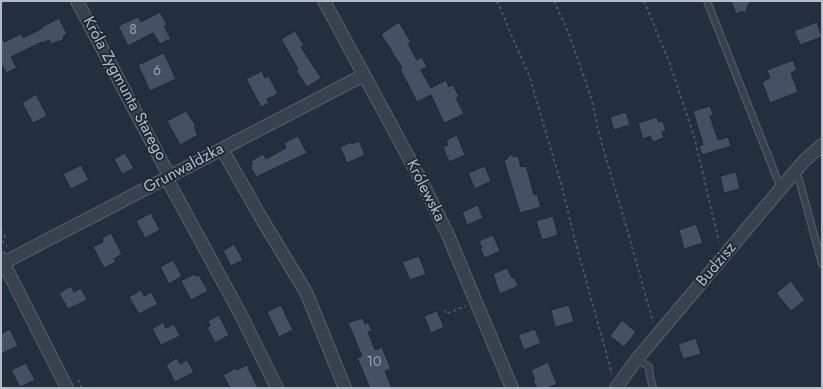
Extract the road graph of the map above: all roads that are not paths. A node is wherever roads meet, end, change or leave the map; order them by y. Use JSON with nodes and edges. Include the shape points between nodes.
{"nodes":[{"id":1,"x":78,"y":1,"type":"edge"},
{"id":2,"x":324,"y":1,"type":"edge"},
{"id":3,"x":707,"y":1,"type":"edge"},
{"id":4,"x":364,"y":75,"type":"junction"},
{"id":5,"x":822,"y":145,"type":"edge"},
{"id":6,"x":222,"y":149,"type":"junction"},
{"id":7,"x":793,"y":174,"type":"junction"},
{"id":8,"x":168,"y":178,"type":"junction"},
{"id":9,"x":782,"y":188,"type":"junction"},
{"id":10,"x":822,"y":264,"type":"edge"},
{"id":11,"x":3,"y":266,"type":"edge"},
{"id":12,"x":637,"y":359,"type":"junction"},
{"id":13,"x":615,"y":384,"type":"edge"},
{"id":14,"x":68,"y":388,"type":"edge"},
{"id":15,"x":277,"y":388,"type":"edge"},
{"id":16,"x":345,"y":388,"type":"edge"},
{"id":17,"x":512,"y":388,"type":"edge"},
{"id":18,"x":653,"y":388,"type":"edge"}],
"edges":[{"from":1,"to":8,"type":"street","name":"Króla Zygmunta Starego"},
{"from":2,"to":4,"type":"street","name":"Królewska"},
{"from":3,"to":9,"type":"lane"},
{"from":4,"to":6,"type":"street","name":"Grunwaldzka"},
{"from":4,"to":17,"type":"street","name":"Królewska","via":[[448,235]]},
{"from":5,"to":7,"type":"street","name":"Budzisz"},
{"from":6,"to":8,"type":"street","name":"Grunwaldzka"},
{"from":6,"to":16,"type":"street","via":[[306,292]]},
{"from":7,"to":9,"type":"street","name":"Budzisz"},
{"from":7,"to":10,"type":"lane","via":[[799,179]]},
{"from":8,"to":11,"type":"street","name":"Grunwaldzka"},
{"from":8,"to":15,"type":"street","name":"Króla Zygmunta Starego","via":[[258,347]]},
{"from":9,"to":12,"type":"street","name":"Budzisz"},
{"from":11,"to":14,"type":"street"},
{"from":12,"to":13,"type":"street","name":"Budzisz"},
{"from":12,"to":18,"type":"lane","via":[[650,367]]}]}
